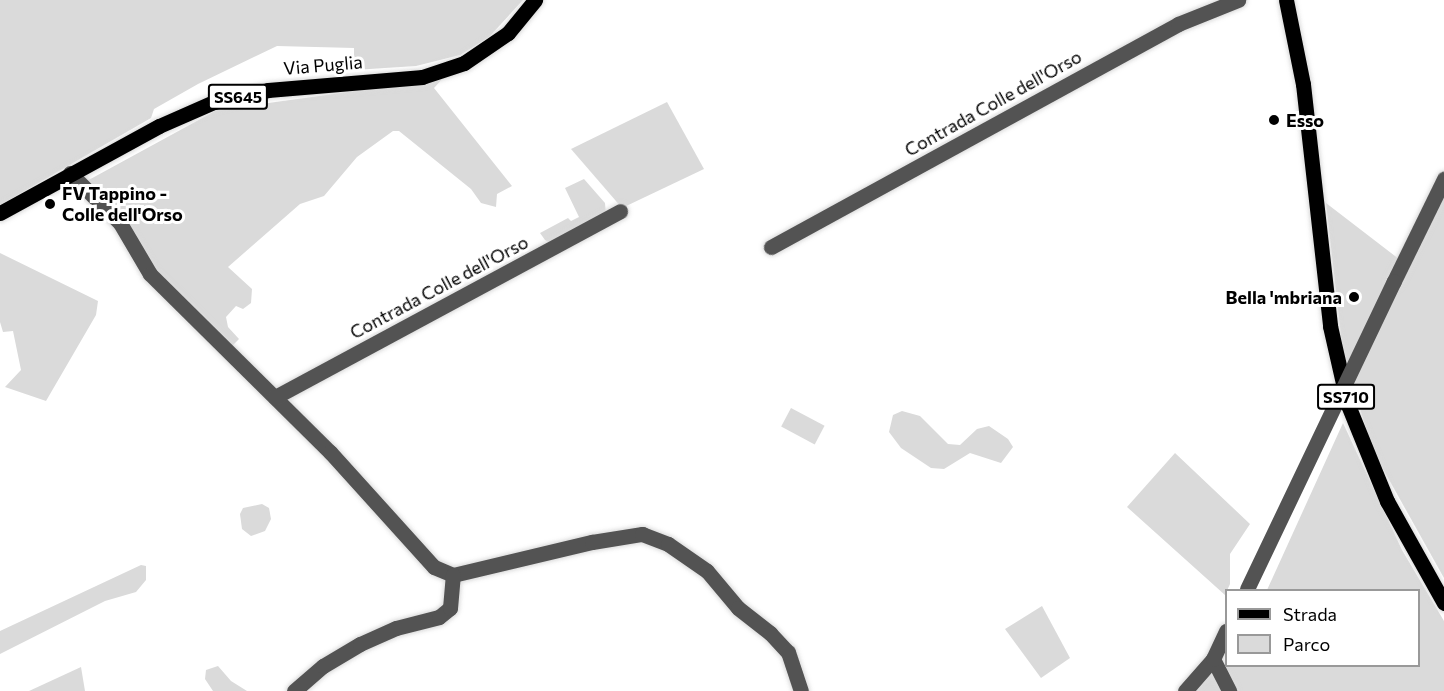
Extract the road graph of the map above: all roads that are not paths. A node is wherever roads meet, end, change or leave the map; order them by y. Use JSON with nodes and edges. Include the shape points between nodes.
{"nodes":[{"id":1,"x":535,"y":0,"type":"edge"},
{"id":2,"x":1238,"y":0,"type":"edge"},
{"id":3,"x":1286,"y":0,"type":"edge"},
{"id":4,"x":70,"y":173,"type":"junction"},
{"id":5,"x":1444,"y":179,"type":"edge"},
{"id":6,"x":620,"y":211,"type":"dead end"},
{"id":7,"x":0,"y":213,"type":"edge"},
{"id":8,"x":771,"y":247,"type":"dead end"},
{"id":9,"x":275,"y":397,"type":"junction"},
{"id":10,"x":453,"y":575,"type":"junction"},
{"id":11,"x":1247,"y":589,"type":"edge"},
{"id":12,"x":1444,"y":603,"type":"edge"},
{"id":13,"x":1225,"y":636,"type":"edge"},
{"id":14,"x":1214,"y":659,"type":"junction"},
{"id":15,"x":294,"y":691,"type":"edge"},
{"id":16,"x":801,"y":691,"type":"edge"},
{"id":17,"x":1185,"y":691,"type":"edge"},
{"id":18,"x":1229,"y":691,"type":"edge"}],
"edges":[{"from":1,"to":4,"type":"main road","name":"Via Puglia","number":"SS645","via":[[508,33],[485,51],[442,72],[267,90],[214,102]]},
{"from":2,"to":8,"type":"street","name":"Contrada Colle dell'Orso","via":[[1170,29]]},
{"from":3,"to":12,"type":"main road","number":"SS710","via":[[1303,84],[1330,326],[1348,405],[1388,501]]},
{"from":4,"to":7,"type":"main road","number":"SS645"},
{"from":4,"to":9,"type":"street","via":[[120,223],[150,274]]},
{"from":5,"to":11,"type":"street","bridge":true},
{"from":6,"to":9,"type":"street","name":"Contrada Colle dell'Orso"},
{"from":9,"to":10,"type":"street","via":[[424,558]]},
{"from":10,"to":15,"type":"street","via":[[450,608],[439,617],[396,628],[360,644],[323,666]]},
{"from":10,"to":16,"type":"street","via":[[642,534],[668,544],[707,571],[738,608],[770,633],[788,652]]},
{"from":13,"to":14,"type":"street"},
{"from":14,"to":17,"type":"street"},
{"from":14,"to":18,"type":"street"}]}
